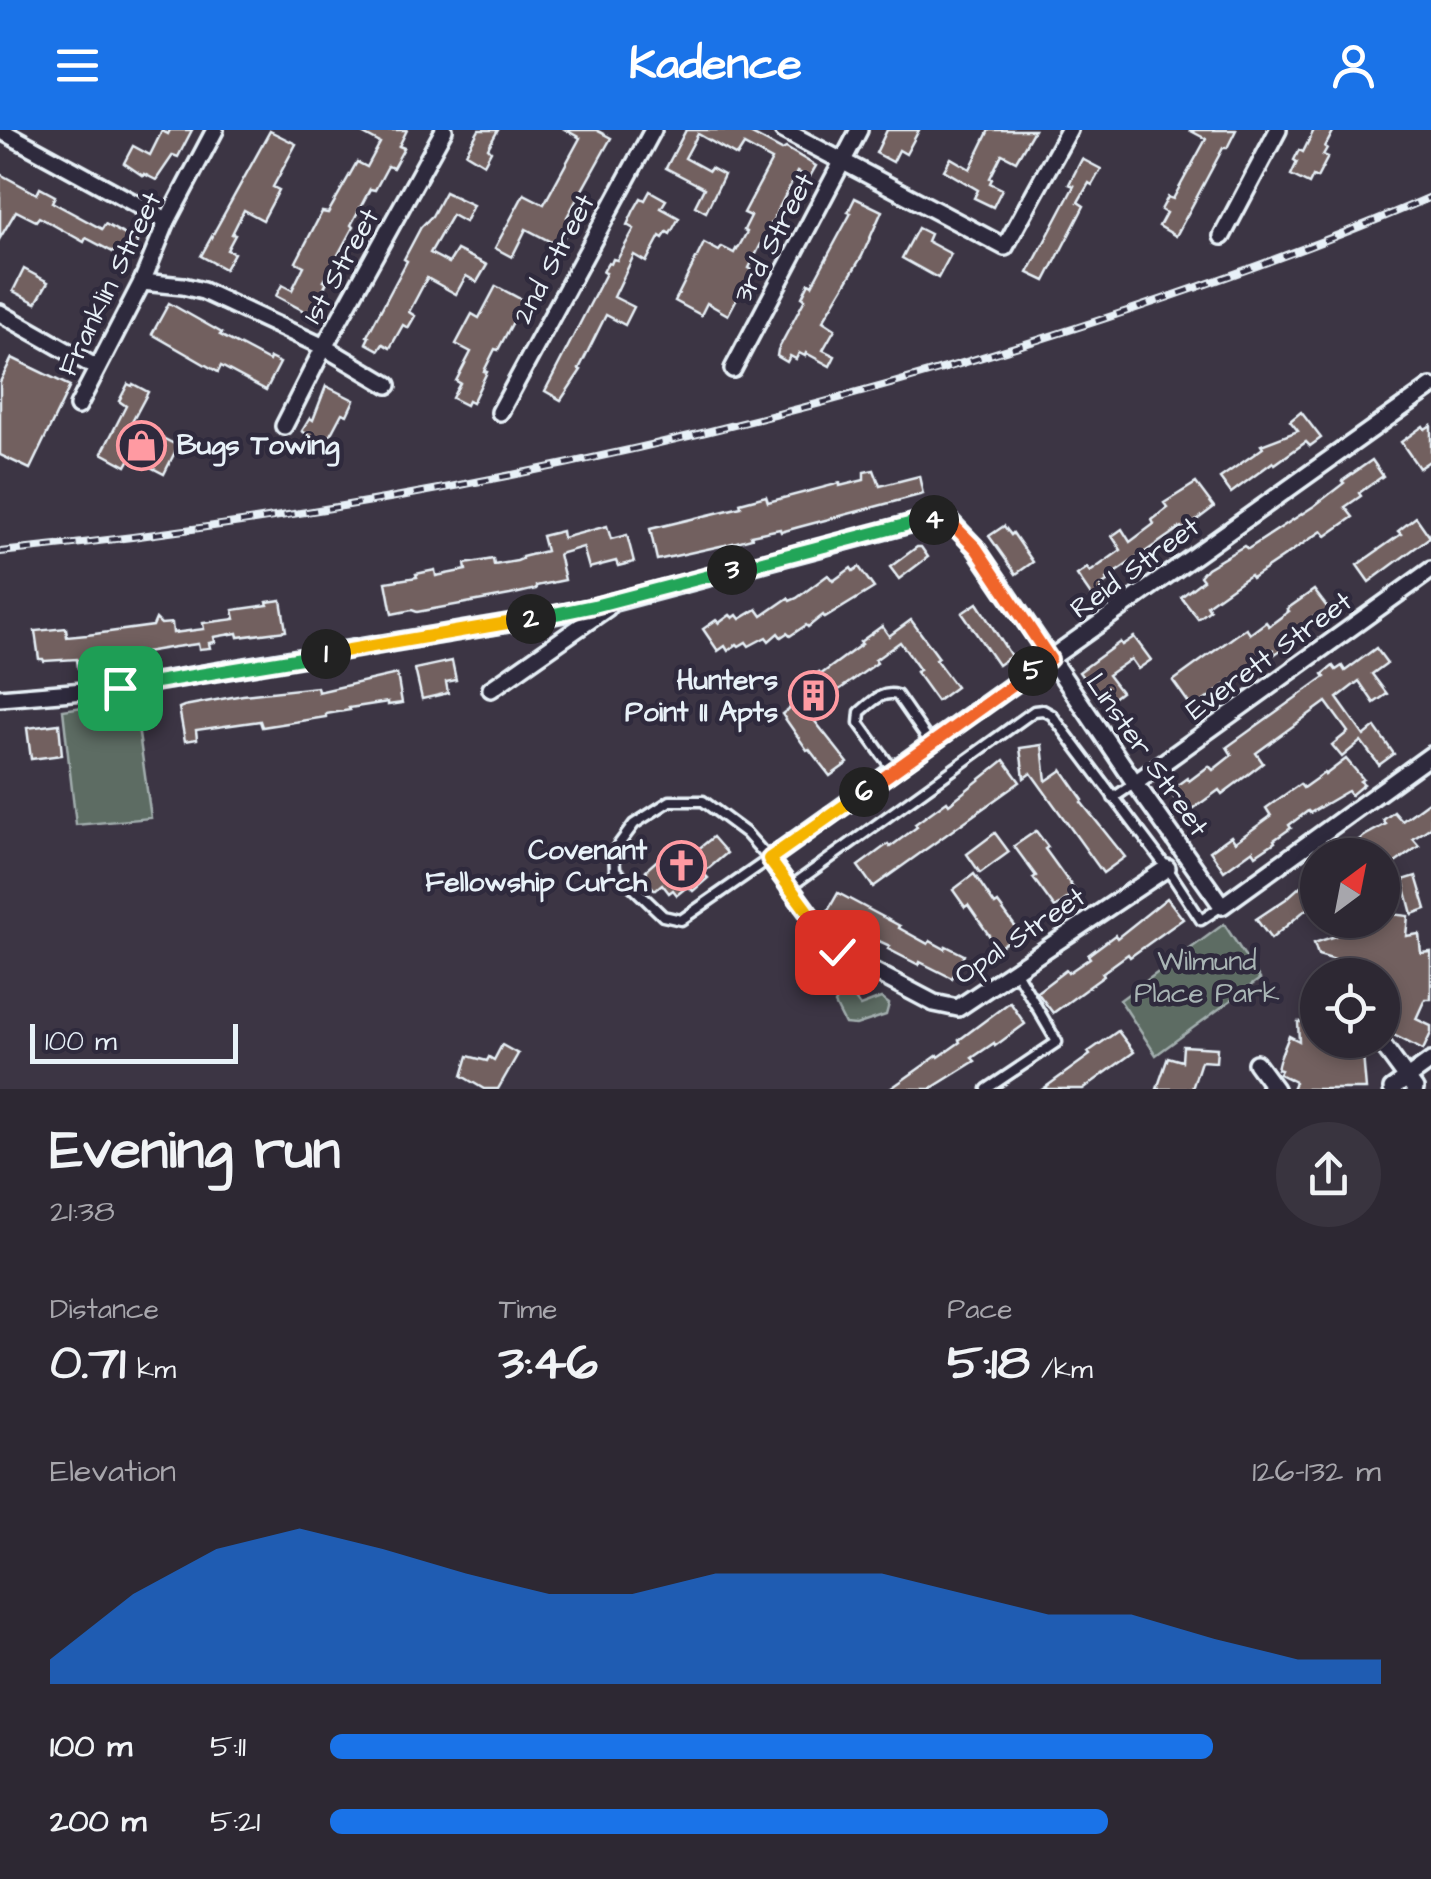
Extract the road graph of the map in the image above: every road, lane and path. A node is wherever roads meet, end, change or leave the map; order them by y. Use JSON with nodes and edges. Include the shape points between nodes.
{"nodes":[{"id":1,"x":0,"y":130,"type":"edge"},
{"id":2,"x":215,"y":130,"type":"edge"},
{"id":3,"x":444,"y":130,"type":"edge"},
{"id":4,"x":653,"y":130,"type":"edge"},
{"id":5,"x":782,"y":130,"type":"edge"},
{"id":6,"x":860,"y":130,"type":"edge"},
{"id":7,"x":1069,"y":130,"type":"edge"},
{"id":8,"x":1278,"y":130,"type":"edge"},
{"id":9,"x":842,"y":162,"type":"junction"},
{"id":10,"x":167,"y":221,"type":"junction"},
{"id":11,"x":1222,"y":236,"type":"dead end"},
{"id":12,"x":142,"y":282,"type":"junction"},
{"id":13,"x":1,"y":317,"type":"edge"},
{"id":14,"x":324,"y":347,"type":"junction"},
{"id":15,"x":96,"y":368,"type":"junction"},
{"id":16,"x":732,"y":369,"type":"dead end"},
{"id":17,"x":388,"y":385,"type":"dead end"},
{"id":18,"x":1431,"y":387,"type":"edge"},
{"id":19,"x":78,"y":406,"type":"dead end"},
{"id":20,"x":500,"y":412,"type":"dead end"},
{"id":21,"x":284,"y":426,"type":"dead end"},
{"id":22,"x":1431,"y":570,"type":"edge"},
{"id":23,"x":618,"y":600,"type":"junction"},
{"id":24,"x":1050,"y":659,"type":"junction"},
{"id":25,"x":490,"y":689,"type":"dead end"},
{"id":26,"x":0,"y":698,"type":"edge"},
{"id":27,"x":931,"y":744,"type":"junction"},
{"id":28,"x":1431,"y":754,"type":"edge"},
{"id":29,"x":894,"y":770,"type":"junction"},
{"id":30,"x":1135,"y":783,"type":"junction"},
{"id":31,"x":1113,"y":798,"type":"junction"},
{"id":32,"x":769,"y":859,"type":"junction"},
{"id":33,"x":1167,"y":868,"type":"junction"},
{"id":34,"x":790,"y":888,"type":"junction"},
{"id":35,"x":1222,"y":906,"type":"junction"},
{"id":36,"x":1015,"y":970,"type":"junction"},
{"id":37,"x":1392,"y":1058,"type":"edge"},
{"id":38,"x":1431,"y":1061,"type":"edge"},
{"id":39,"x":1256,"y":1063,"type":"dead end"},
{"id":40,"x":1411,"y":1084,"type":"edge"},
{"id":41,"x":988,"y":1089,"type":"edge"},
{"id":42,"x":1275,"y":1089,"type":"edge"},
{"id":43,"x":1392,"y":1089,"type":"edge"}],
"edges":[{"from":1,"to":10,"type":"street"},
{"from":2,"to":10,"type":"street","name":"Franklin Street"},
{"from":3,"to":14,"type":"street","name":"1st Street"},
{"from":4,"to":20,"type":"street","name":"2nd Street"},
{"from":5,"to":9,"type":"street"},
{"from":6,"to":9,"type":"street","name":"3rd Street"},
{"from":7,"to":9,"type":"street","via":[[1005,247]]},
{"from":8,"to":11,"type":"street"},
{"from":9,"to":16,"type":"street","name":"3rd Street"},
{"from":10,"to":12,"type":"street","name":"Franklin Street"},
{"from":12,"to":14,"type":"street","via":[[203,291]]},
{"from":12,"to":15,"type":"street","name":"Franklin Street"},
{"from":13,"to":15,"type":"street"},
{"from":14,"to":17,"type":"street"},
{"from":14,"to":21,"type":"street","name":"1st Street"},
{"from":15,"to":19,"type":"street","name":"Franklin Street"},
{"from":18,"to":24,"type":"street","name":"Reid Street"},
{"from":22,"to":30,"type":"street","name":"Everett Street"},
{"from":23,"to":24,"type":"street","name":"Linster Street","via":[[928,519],[952,524],[976,548]]},
{"from":23,"to":25,"type":"street"},
{"from":23,"to":26,"type":"street","via":[[120,688]]},
{"from":24,"to":27,"type":"street","name":"Reid Street"},
{"from":24,"to":30,"type":"street","name":"Linster Street"},
{"from":27,"to":29,"type":"street","name":"Reid Street"},
{"from":27,"to":29,"type":"lane","via":[[896,694],[882,695],[860,712],[859,723]]},
{"from":28,"to":35,"type":"street"},
{"from":29,"to":32,"type":"street","name":"Reid Street"},
{"from":30,"to":31,"type":"lane"},
{"from":30,"to":35,"type":"street","name":"Linster Street"},
{"from":31,"to":33,"type":"lane"},
{"from":31,"to":34,"type":"lane","via":[[1052,715],[1034,711]]},
{"from":32,"to":32,"type":"lane","via":[[703,801],[670,800],[634,824],[614,851],[615,870],[663,916],[681,920]]},
{"from":32,"to":34,"type":"street","name":"Opal Street"},
{"from":33,"to":35,"type":"lane","via":[[1201,920]]},
{"from":33,"to":36,"type":"street","name":"Opal Street"},
{"from":34,"to":36,"type":"street","name":"Opal Street","via":[[837,952],[934,1003],[958,1008]]},
{"from":36,"to":41,"type":"lane","via":[[1057,1042]]},
{"from":37,"to":40,"type":"street"},
{"from":38,"to":40,"type":"street"},
{"from":39,"to":42,"type":"street"},
{"from":40,"to":43,"type":"street"}]}
